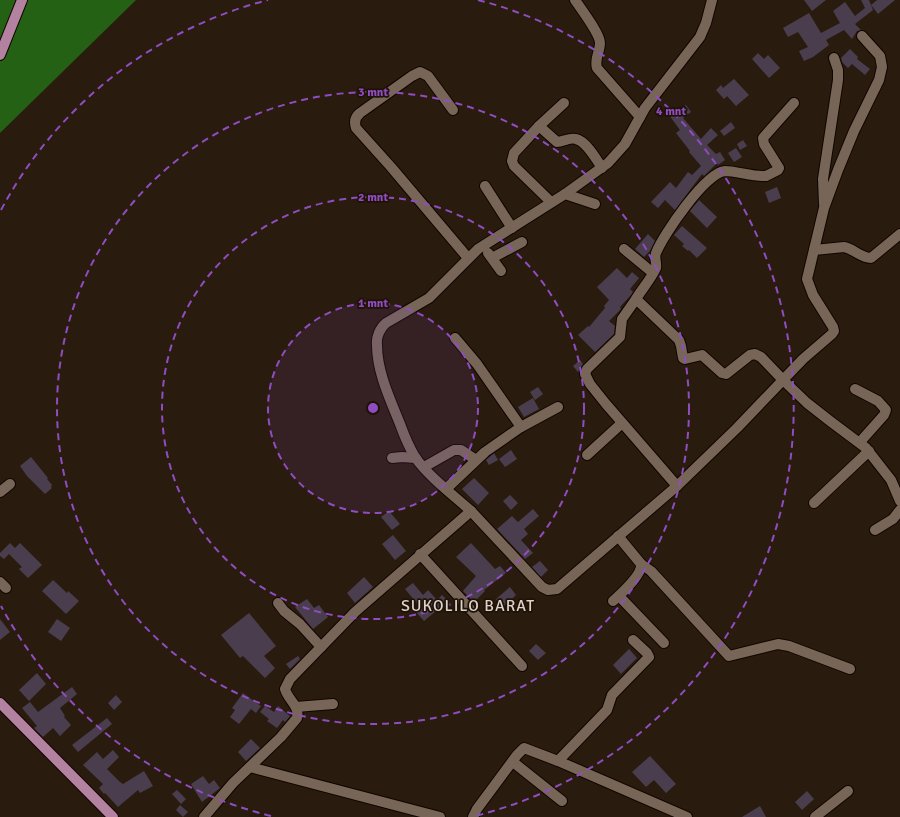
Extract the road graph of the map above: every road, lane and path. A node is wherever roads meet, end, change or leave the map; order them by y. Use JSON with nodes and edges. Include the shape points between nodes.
{"nodes":[{"id":1,"x":22,"y":0,"type":"edge"},
{"id":2,"x":575,"y":0,"type":"edge"},
{"id":3,"x":712,"y":0,"type":"edge"},
{"id":4,"x":862,"y":36,"type":"dead end"},
{"id":5,"x":0,"y":55,"type":"edge"},
{"id":6,"x":834,"y":58,"type":"dead end"},
{"id":7,"x":564,"y":103,"type":"dead end"},
{"id":8,"x":794,"y":103,"type":"dead end"},
{"id":9,"x":453,"y":110,"type":"dead end"},
{"id":10,"x":640,"y":117,"type":"junction"},
{"id":11,"x":539,"y":126,"type":"junction"},
{"id":12,"x":602,"y":168,"type":"junction"},
{"id":13,"x":485,"y":186,"type":"dead end"},
{"id":14,"x":565,"y":194,"type":"junction"},
{"id":15,"x":551,"y":202,"type":"junction"},
{"id":16,"x":595,"y":204,"type":"dead end"},
{"id":17,"x":824,"y":208,"type":"junction"},
{"id":18,"x":512,"y":228,"type":"junction"},
{"id":19,"x":900,"y":234,"type":"edge"},
{"id":20,"x":522,"y":242,"type":"dead end"},
{"id":21,"x":483,"y":246,"type":"junction"},
{"id":22,"x":624,"y":249,"type":"dead end"},
{"id":23,"x":814,"y":250,"type":"junction"},
{"id":24,"x":468,"y":258,"type":"junction"},
{"id":25,"x":492,"y":258,"type":"junction"},
{"id":26,"x":501,"y":271,"type":"dead end"},
{"id":27,"x":653,"y":273,"type":"junction"},
{"id":28,"x":636,"y":299,"type":"junction"},
{"id":29,"x":455,"y":338,"type":"dead end"},
{"id":30,"x":783,"y":380,"type":"junction"},
{"id":31,"x":855,"y":390,"type":"dead end"},
{"id":32,"x":558,"y":407,"type":"dead end"},
{"id":33,"x":622,"y":423,"type":"junction"},
{"id":34,"x":521,"y":427,"type":"junction"},
{"id":35,"x":860,"y":442,"type":"junction"},
{"id":36,"x":869,"y":451,"type":"junction"},
{"id":37,"x":587,"y":456,"type":"dead end"},
{"id":38,"x":392,"y":458,"type":"dead end"},
{"id":39,"x":416,"y":458,"type":"junction"},
{"id":40,"x":476,"y":460,"type":"junction"},
{"id":41,"x":424,"y":467,"type":"junction"},
{"id":42,"x":10,"y":484,"type":"dead end"},
{"id":43,"x":677,"y":486,"type":"junction"},
{"id":44,"x":446,"y":489,"type":"junction"},
{"id":45,"x":0,"y":492,"type":"edge"},
{"id":46,"x":899,"y":496,"type":"edge"},
{"id":47,"x":814,"y":503,"type":"dead end"},
{"id":48,"x":900,"y":510,"type":"edge"},
{"id":49,"x":471,"y":511,"type":"junction"},
{"id":50,"x":875,"y":530,"type":"dead end"},
{"id":51,"x":618,"y":536,"type":"junction"},
{"id":52,"x":420,"y":554,"type":"junction"},
{"id":53,"x":641,"y":564,"type":"junction"},
{"id":54,"x":278,"y":603,"type":"dead end"},
{"id":55,"x":633,"y":640,"type":"dead end"},
{"id":56,"x":664,"y":642,"type":"dead end"},
{"id":57,"x":321,"y":647,"type":"junction"},
{"id":58,"x":522,"y":666,"type":"dead end"},
{"id":59,"x":850,"y":669,"type":"dead end"},
{"id":60,"x":0,"y":703,"type":"edge"},
{"id":61,"x":333,"y":704,"type":"dead end"},
{"id":62,"x":296,"y":707,"type":"junction"},
{"id":63,"x":558,"y":761,"type":"junction"},
{"id":64,"x":513,"y":762,"type":"junction"},
{"id":65,"x":250,"y":767,"type":"junction"},
{"id":66,"x":848,"y":791,"type":"dead end"},
{"id":67,"x":562,"y":801,"type":"dead end"},
{"id":68,"x":113,"y":817,"type":"edge"},
{"id":69,"x":204,"y":817,"type":"edge"},
{"id":70,"x":440,"y":817,"type":"edge"},
{"id":71,"x":473,"y":817,"type":"edge"},
{"id":72,"x":687,"y":817,"type":"edge"},
{"id":73,"x":815,"y":817,"type":"edge"}],
"edges":[{"from":1,"to":5,"type":"main road"},
{"from":2,"to":10,"type":"street","via":[[599,40],[597,68]]},
{"from":3,"to":10,"type":"street","via":[[700,37]]},
{"from":4,"to":17,"type":"street","via":[[880,56],[882,67],[879,80],[851,138]]},
{"from":6,"to":17,"type":"street","via":[[838,80],[823,179]]},
{"from":7,"to":11,"type":"street"},
{"from":8,"to":27,"type":"street","via":[[763,138],[778,170],[766,176],[726,171],[705,183],[669,230],[655,254],[656,265]]},
{"from":9,"to":24,"type":"street","via":[[428,76],[420,72],[360,113],[355,122],[356,128]]},
{"from":10,"to":12,"type":"street","via":[[622,148]]},
{"from":11,"to":12,"type":"street","via":[[557,142],[574,138],[580,140]]},
{"from":11,"to":15,"type":"street","via":[[514,153],[512,161]]},
{"from":12,"to":14,"type":"street"},
{"from":13,"to":18,"type":"street"},
{"from":14,"to":15,"type":"street"},
{"from":14,"to":16,"type":"street"},
{"from":15,"to":18,"type":"street"},
{"from":17,"to":23,"type":"street"},
{"from":18,"to":21,"type":"street"},
{"from":19,"to":23,"type":"street","via":[[871,258],[866,258],[844,246]]},
{"from":20,"to":25,"type":"street"},
{"from":21,"to":24,"type":"street"},
{"from":21,"to":25,"type":"street"},
{"from":22,"to":27,"type":"street"},
{"from":23,"to":30,"type":"street","via":[[808,283],[834,331]]},
{"from":24,"to":39,"type":"street","via":[[429,298],[386,323],[378,334],[378,361],[385,386]]},
{"from":25,"to":26,"type":"street"},
{"from":27,"to":28,"type":"street"},
{"from":28,"to":30,"type":"street","via":[[679,340],[684,359],[702,355],[726,374],[755,354]]},
{"from":28,"to":33,"type":"street","via":[[622,319],[620,337],[585,372],[590,384]]},
{"from":29,"to":34,"type":"street","via":[[477,364]]},
{"from":30,"to":35,"type":"street","via":[[817,412]]},
{"from":30,"to":43,"type":"street"},
{"from":31,"to":35,"type":"street","via":[[878,401],[886,409],[884,415]]},
{"from":32,"to":34,"type":"street"},
{"from":33,"to":37,"type":"street"},
{"from":33,"to":43,"type":"street"},
{"from":34,"to":40,"type":"street"},
{"from":35,"to":36,"type":"street"},
{"from":36,"to":46,"type":"street"},
{"from":36,"to":47,"type":"street"},
{"from":38,"to":39,"type":"street"},
{"from":39,"to":41,"type":"street"},
{"from":40,"to":41,"type":"street","via":[[461,450],[454,450]]},
{"from":40,"to":44,"type":"street"},
{"from":41,"to":44,"type":"street"},
{"from":42,"to":45,"type":"street"},
{"from":43,"to":51,"type":"street"},
{"from":44,"to":49,"type":"street"},
{"from":48,"to":50,"type":"street","via":[[892,519]]},
{"from":49,"to":51,"type":"street","via":[[548,590],[554,590],[563,584]]},
{"from":49,"to":52,"type":"street"},
{"from":51,"to":53,"type":"street"},
{"from":52,"to":57,"type":"street","via":[[355,612]]},
{"from":52,"to":58,"type":"street"},
{"from":53,"to":56,"type":"street","via":[[642,568],[636,577],[616,599]]},
{"from":53,"to":59,"type":"street","via":[[651,571],[729,656],[778,644]]},
{"from":54,"to":57,"type":"street"},
{"from":55,"to":63,"type":"street","via":[[649,657],[612,695],[607,710]]},
{"from":57,"to":62,"type":"street","via":[[285,687],[286,693]]},
{"from":60,"to":68,"type":"main road"},
{"from":61,"to":62,"type":"street"},
{"from":62,"to":65,"type":"street","via":[[297,718],[282,737]]},
{"from":63,"to":64,"type":"street","via":[[524,748]]},
{"from":63,"to":72,"type":"street"},
{"from":64,"to":67,"type":"street"},
{"from":64,"to":71,"type":"street"},
{"from":65,"to":69,"type":"street"},
{"from":65,"to":70,"type":"street"},
{"from":66,"to":73,"type":"street"}]}
